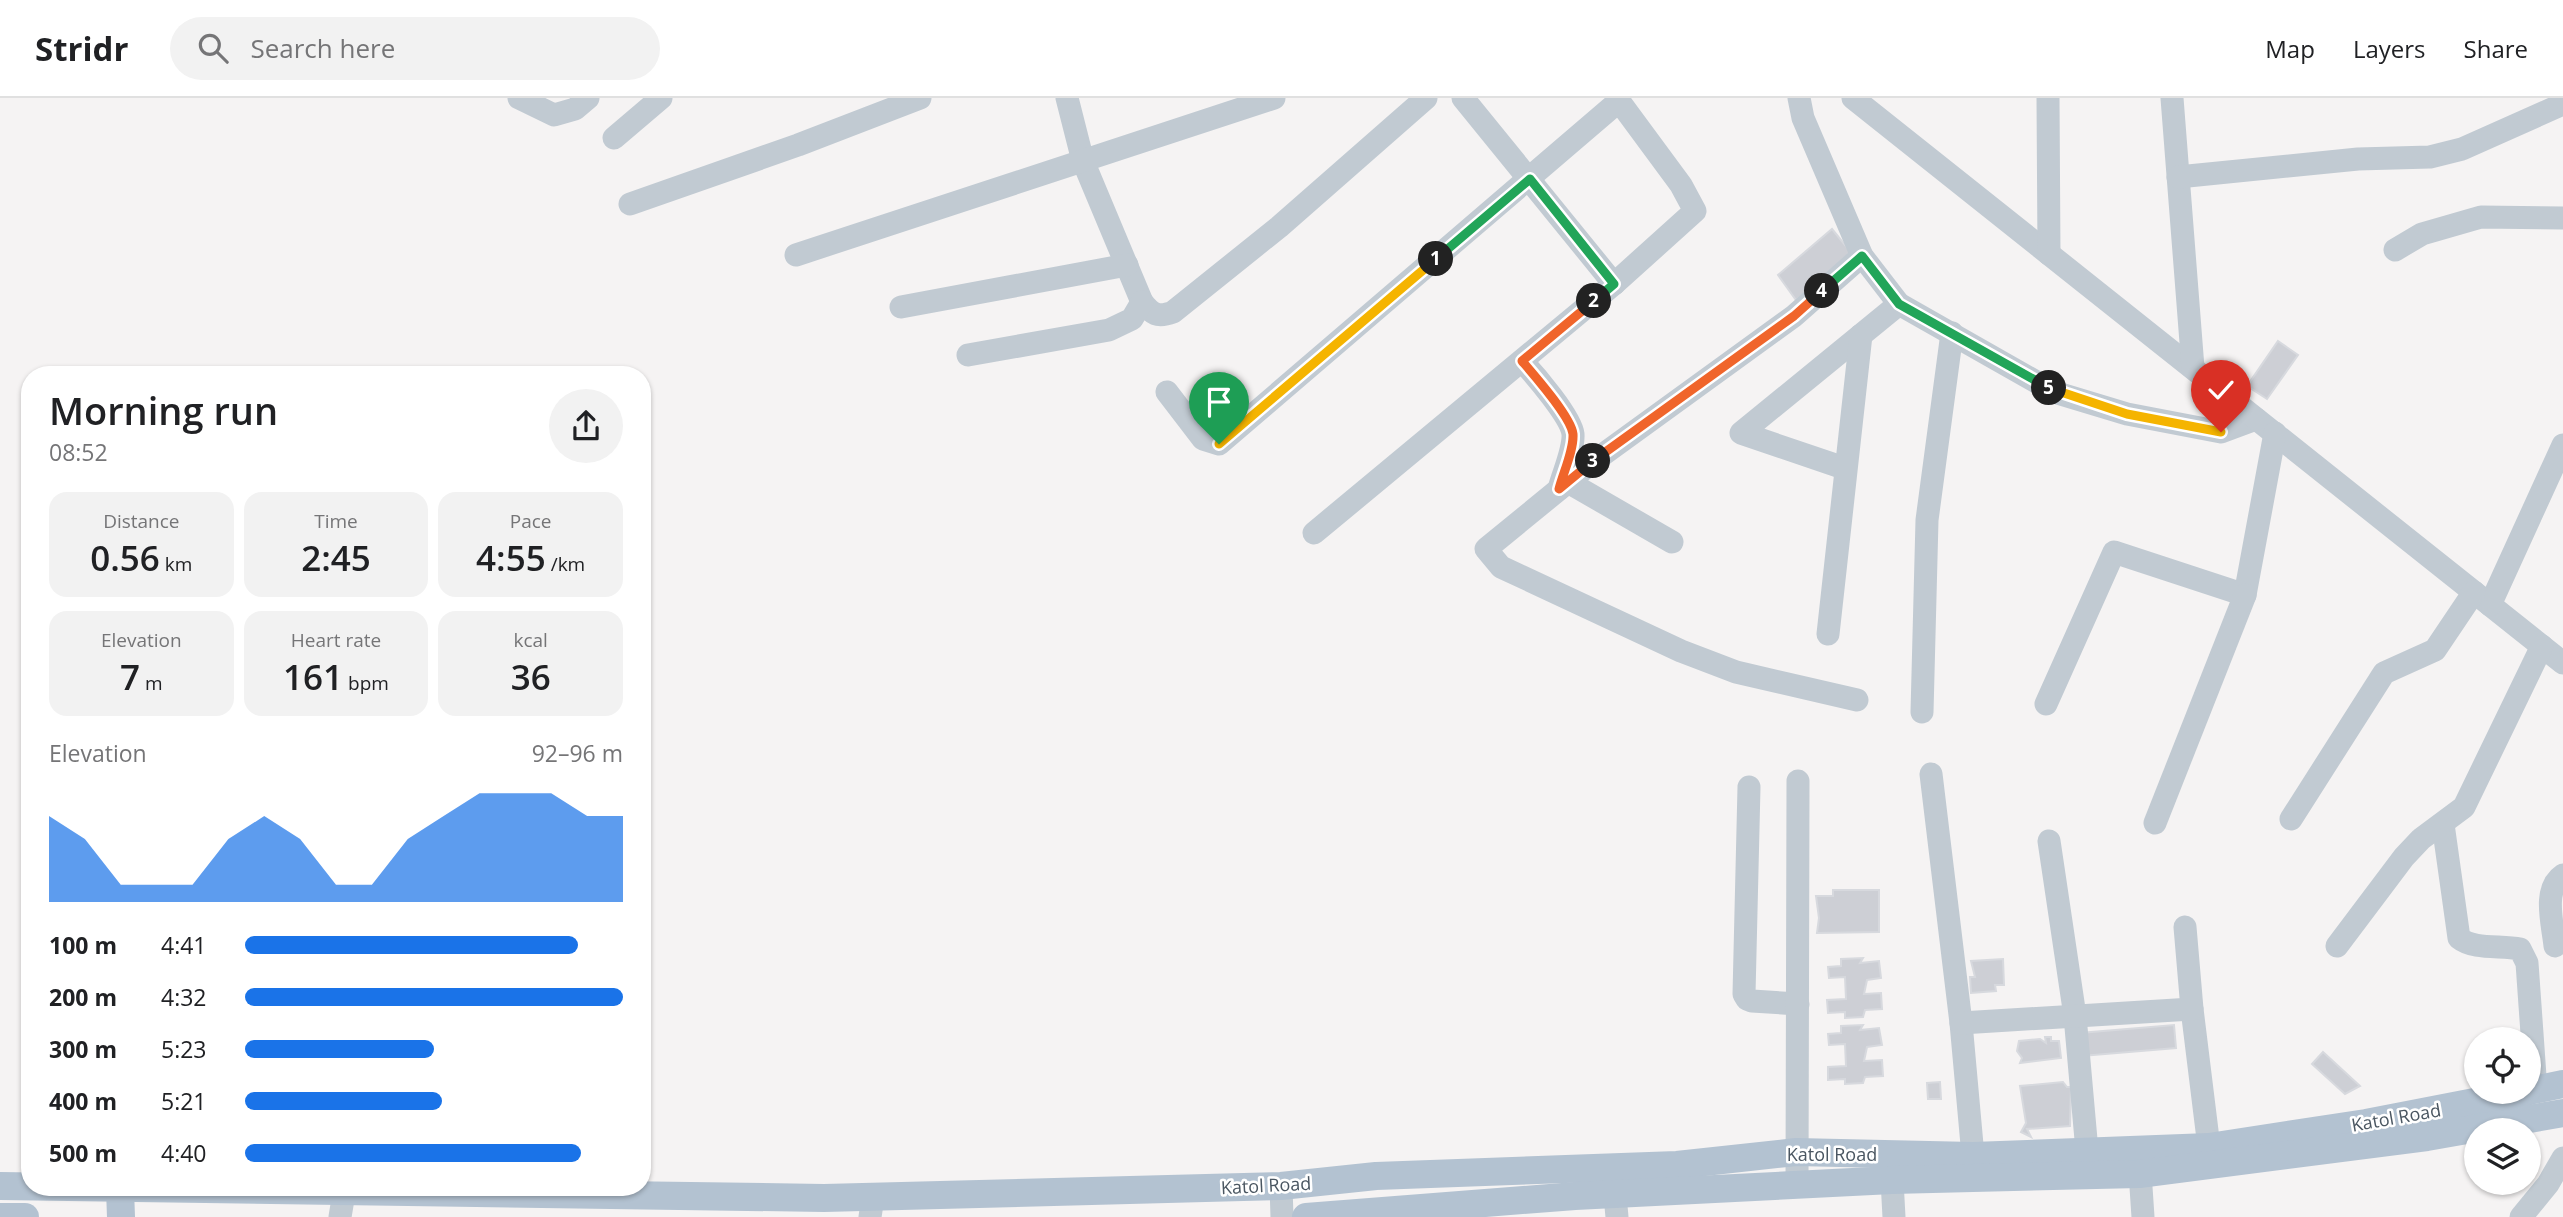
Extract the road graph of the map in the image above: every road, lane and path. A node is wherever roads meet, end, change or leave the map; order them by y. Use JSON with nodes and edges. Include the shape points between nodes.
{"nodes":[{"id":1,"x":519,"y":98,"type":"edge"},
{"id":2,"x":588,"y":98,"type":"edge"},
{"id":3,"x":661,"y":98,"type":"edge"},
{"id":4,"x":920,"y":98,"type":"edge"},
{"id":5,"x":1067,"y":98,"type":"edge"},
{"id":6,"x":1274,"y":98,"type":"edge"},
{"id":7,"x":1426,"y":98,"type":"edge"},
{"id":8,"x":1463,"y":98,"type":"edge"},
{"id":9,"x":1799,"y":98,"type":"edge"},
{"id":10,"x":1853,"y":98,"type":"edge"},
{"id":11,"x":2048,"y":98,"type":"edge"},
{"id":12,"x":2172,"y":98,"type":"edge"},
{"id":13,"x":1619,"y":99,"type":"edge"},
{"id":14,"x":2563,"y":104,"type":"edge"},
{"id":15,"x":614,"y":138,"type":"dead end"},
{"id":16,"x":1083,"y":161,"type":"junction"},
{"id":17,"x":2178,"y":177,"type":"junction"},
{"id":18,"x":1530,"y":179,"type":"junction"},
{"id":19,"x":630,"y":204,"type":"dead end"},
{"id":20,"x":2563,"y":218,"type":"edge"},
{"id":21,"x":2395,"y":250,"type":"dead end"},
{"id":22,"x":2049,"y":254,"type":"junction"},
{"id":23,"x":796,"y":255,"type":"dead end"},
{"id":24,"x":1862,"y":256,"type":"junction"},
{"id":25,"x":1126,"y":265,"type":"junction"},
{"id":26,"x":1614,"y":284,"type":"junction"},
{"id":27,"x":1142,"y":302,"type":"junction"},
{"id":28,"x":1899,"y":304,"type":"junction"},
{"id":29,"x":901,"y":307,"type":"dead end"},
{"id":30,"x":1952,"y":333,"type":"junction"},
{"id":31,"x":1861,"y":335,"type":"junction"},
{"id":32,"x":968,"y":355,"type":"dead end"},
{"id":33,"x":1522,"y":361,"type":"junction"},
{"id":34,"x":2193,"y":368,"type":"junction"},
{"id":35,"x":1167,"y":392,"type":"dead end"},
{"id":36,"x":2256,"y":419,"type":"junction"},
{"id":37,"x":2275,"y":433,"type":"junction"},
{"id":38,"x":2563,"y":445,"type":"edge"},
{"id":39,"x":1844,"y":468,"type":"junction"},
{"id":40,"x":1563,"y":485,"type":"junction"},
{"id":41,"x":1314,"y":533,"type":"dead end"},
{"id":42,"x":1672,"y":542,"type":"dead end"},
{"id":43,"x":2245,"y":595,"type":"junction"},
{"id":44,"x":2482,"y":598,"type":"junction"},
{"id":45,"x":1828,"y":634,"type":"dead end"},
{"id":46,"x":2542,"y":646,"type":"junction"},
{"id":47,"x":2563,"y":663,"type":"edge"},
{"id":48,"x":1857,"y":700,"type":"dead end"},
{"id":49,"x":2046,"y":704,"type":"dead end"},
{"id":50,"x":1922,"y":712,"type":"dead end"},
{"id":51,"x":1931,"y":774,"type":"dead end"},
{"id":52,"x":1797,"y":781,"type":"dead end"},
{"id":53,"x":1749,"y":787,"type":"dead end"},
{"id":54,"x":2291,"y":819,"type":"dead end"},
{"id":55,"x":2155,"y":823,"type":"dead end"},
{"id":56,"x":2443,"y":824,"type":"junction"},
{"id":57,"x":2049,"y":841,"type":"dead end"},
{"id":58,"x":2563,"y":876,"type":"edge"},
{"id":59,"x":2185,"y":927,"type":"dead end"},
{"id":60,"x":2337,"y":946,"type":"dead end"},
{"id":61,"x":2559,"y":946,"type":"edge"},
{"id":62,"x":2520,"y":949,"type":"junction"},
{"id":63,"x":1798,"y":1004,"type":"junction"},
{"id":64,"x":2192,"y":1009,"type":"junction"},
{"id":65,"x":2074,"y":1016,"type":"junction"},
{"id":66,"x":1961,"y":1023,"type":"junction"},
{"id":67,"x":2546,"y":1091,"type":"edge"},
{"id":68,"x":2563,"y":1113,"type":"edge"},
{"id":69,"x":2210,"y":1147,"type":"junction"},
{"id":70,"x":2087,"y":1151,"type":"junction"},
{"id":71,"x":1796,"y":1152,"type":"junction"},
{"id":72,"x":1973,"y":1156,"type":"junction"},
{"id":73,"x":2563,"y":1158,"type":"edge"},
{"id":74,"x":2139,"y":1161,"type":"junction"},
{"id":75,"x":1892,"y":1180,"type":"junction"},
{"id":76,"x":1797,"y":1184,"type":"junction"},
{"id":77,"x":0,"y":1186,"type":"edge"},
{"id":78,"x":1281,"y":1186,"type":"junction"},
{"id":79,"x":21,"y":1187,"type":"edge"},
{"id":80,"x":120,"y":1196,"type":"edge"},
{"id":81,"x":217,"y":1196,"type":"edge"},
{"id":82,"x":342,"y":1205,"type":"edge"},
{"id":83,"x":1616,"y":1206,"type":"edge"},
{"id":84,"x":871,"y":1207,"type":"edge"},
{"id":85,"x":1484,"y":1210,"type":"edge"},
{"id":86,"x":0,"y":1217,"type":"edge"},
{"id":87,"x":25,"y":1217,"type":"edge"},
{"id":88,"x":121,"y":1217,"type":"edge"},
{"id":89,"x":1282,"y":1217,"type":"edge"},
{"id":90,"x":1306,"y":1217,"type":"edge"},
{"id":91,"x":1894,"y":1217,"type":"edge"},
{"id":92,"x":2143,"y":1217,"type":"edge"},
{"id":93,"x":2521,"y":1217,"type":"edge"}],
"edges":[{"from":1,"to":2,"type":"street","via":[[554,115],[575,109]]},
{"from":3,"to":15,"type":"street"},
{"from":4,"to":19,"type":"street"},
{"from":5,"to":16,"type":"street"},
{"from":6,"to":16,"type":"street"},
{"from":7,"to":27,"type":"street","via":[[1279,227],[1172,312],[1153,315]]},
{"from":8,"to":18,"type":"street"},
{"from":9,"to":24,"type":"street","via":[[1803,118]]},
{"from":10,"to":22,"type":"street"},
{"from":11,"to":22,"type":"street"},
{"from":12,"to":17,"type":"street"},
{"from":13,"to":18,"type":"street"},
{"from":13,"to":26,"type":"street","via":[[1695,211]]},
{"from":14,"to":17,"type":"street","via":[[2462,149],[2430,158],[2358,159]]},
{"from":16,"to":23,"type":"street"},
{"from":16,"to":25,"type":"street"},
{"from":17,"to":34,"type":"street"},
{"from":18,"to":26,"type":"street"},
{"from":18,"to":35,"type":"street","via":[[1219,444],[1203,439]]},
{"from":20,"to":21,"type":"street","via":[[2482,217],[2422,234]]},
{"from":22,"to":34,"type":"street"},
{"from":24,"to":28,"type":"street"},
{"from":24,"to":40,"type":"street","via":[[1794,316]]},
{"from":25,"to":27,"type":"street"},
{"from":25,"to":29,"type":"street"},
{"from":26,"to":33,"type":"street"},
{"from":27,"to":32,"type":"street","via":[[1132,319],[1110,330]]},
{"from":28,"to":30,"type":"street"},
{"from":28,"to":31,"type":"street"},
{"from":30,"to":36,"type":"street","via":[[2054,392],[2127,414],[2221,432]]},
{"from":30,"to":50,"type":"street","via":[[1927,520]]},
{"from":31,"to":39,"type":"street"},
{"from":31,"to":39,"type":"street","via":[[1741,433]]},
{"from":33,"to":40,"type":"street","via":[[1568,420],[1573,436]]},
{"from":33,"to":41,"type":"street"},
{"from":34,"to":36,"type":"street"},
{"from":36,"to":37,"type":"street"},
{"from":37,"to":43,"type":"street"},
{"from":37,"to":44,"type":"street"},
{"from":38,"to":44,"type":"street"},
{"from":39,"to":45,"type":"street"},
{"from":40,"to":42,"type":"street"},
{"from":40,"to":48,"type":"street","via":[[1486,549],[1501,567],[1736,672]]},
{"from":43,"to":49,"type":"street","via":[[2114,552]]},
{"from":43,"to":55,"type":"street"},
{"from":44,"to":46,"type":"street"},
{"from":44,"to":54,"type":"street","via":[[2435,650],[2384,673]]},
{"from":46,"to":47,"type":"street"},
{"from":46,"to":56,"type":"street","via":[[2464,807]]},
{"from":51,"to":66,"type":"street"},
{"from":52,"to":63,"type":"street"},
{"from":53,"to":63,"type":"street","via":[[1744,994],[1752,1001]]},
{"from":56,"to":60,"type":"street","via":[[2404,857]]},
{"from":56,"to":62,"type":"street","via":[[2459,938],[2467,945]]},
{"from":57,"to":65,"type":"street"},
{"from":58,"to":61,"type":"street","via":[[2550,893]]},
{"from":59,"to":64,"type":"street"},
{"from":61,"to":62,"type":"street"},
{"from":62,"to":67,"type":"street"},
{"from":63,"to":71,"type":"street"},
{"from":64,"to":65,"type":"street"},
{"from":64,"to":69,"type":"street"},
{"from":65,"to":66,"type":"street"},
{"from":65,"to":70,"type":"street"},
{"from":66,"to":72,"type":"street"},
{"from":67,"to":69,"type":"main road","name":"Katol Road"},
{"from":68,"to":74,"type":"main road","name":"Katol Road","via":[[2427,1137]]},
{"from":69,"to":74,"type":"main road","name":"Katol Road"},
{"from":70,"to":72,"type":"main road","name":"Katol Road"},
{"from":70,"to":74,"type":"main road","name":"Katol Road"},
{"from":71,"to":72,"type":"main road","name":"Katol Road"},
{"from":71,"to":76,"type":"street"},
{"from":71,"to":78,"type":"main road","name":"Katol Road","via":[[1677,1165],[1376,1176]]},
{"from":73,"to":93,"type":"street"},
{"from":74,"to":75,"type":"main road","name":"Katol Road"},
{"from":74,"to":92,"type":"street"},
{"from":75,"to":76,"type":"main road","name":"Katol Road"},
{"from":75,"to":91,"type":"street"},
{"from":76,"to":83,"type":"main road","name":"Katol Road"},
{"from":77,"to":79,"type":"main road","name":"Katol Road"},
{"from":78,"to":84,"type":"main road","name":"Katol Road"},
{"from":78,"to":89,"type":"street"},
{"from":80,"to":88,"type":"main road"},
{"from":81,"to":82,"type":"main road","name":"Katol Road"},
{"from":82,"to":84,"type":"main road","name":"Katol Road"},
{"from":83,"to":85,"type":"main road","name":"Katol Road"},
{"from":85,"to":90,"type":"main road","name":"Katol Road"},
{"from":86,"to":87,"type":"main road"}]}
